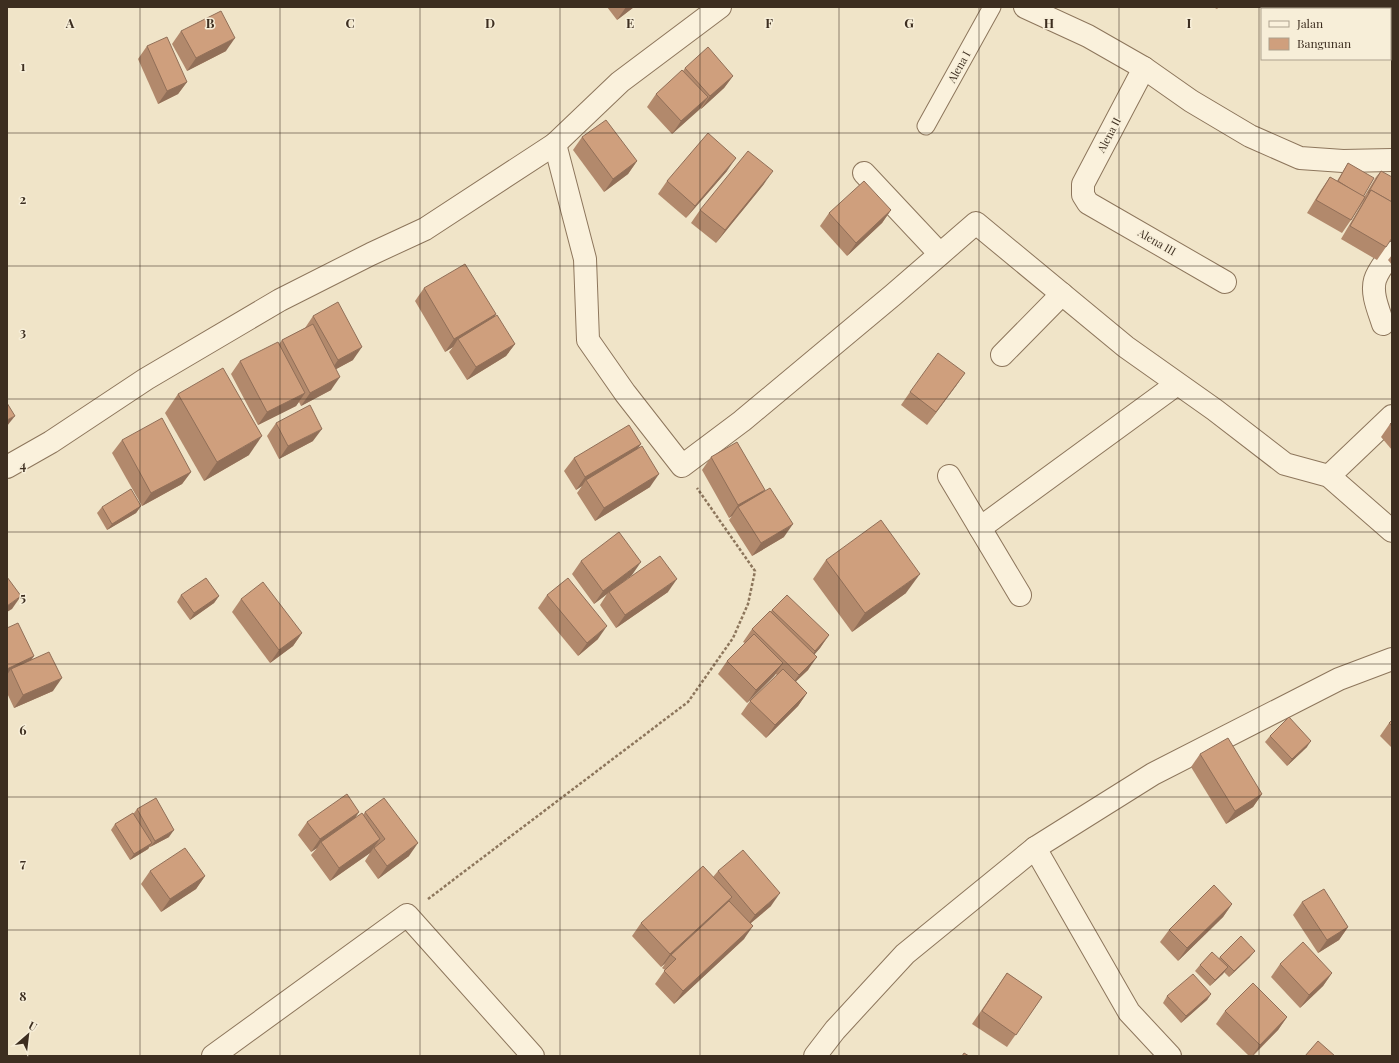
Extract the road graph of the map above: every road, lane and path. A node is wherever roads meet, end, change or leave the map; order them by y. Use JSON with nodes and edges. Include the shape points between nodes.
{"nodes":[{"id":1,"x":720,"y":7,"type":"edge"},
{"id":2,"x":992,"y":7,"type":"edge"},
{"id":3,"x":1025,"y":7,"type":"edge"},
{"id":4,"x":1144,"y":68,"type":"junction"},
{"id":5,"x":926,"y":126,"type":"dead end"},
{"id":6,"x":555,"y":144,"type":"junction"},
{"id":7,"x":1392,"y":160,"type":"edge"},
{"id":8,"x":864,"y":173,"type":"dead end"},
{"id":9,"x":1088,"y":203,"type":"joint"},
{"id":10,"x":1392,"y":253,"type":"edge"},
{"id":11,"x":940,"y":254,"type":"junction"},
{"id":12,"x":1225,"y":282,"type":"dead end"},
{"id":13,"x":1062,"y":294,"type":"junction"},
{"id":14,"x":1383,"y":324,"type":"dead end"},
{"id":15,"x":1002,"y":355,"type":"dead end"},
{"id":16,"x":1177,"y":384,"type":"junction"},
{"id":17,"x":1392,"y":416,"type":"edge"},
{"id":18,"x":682,"y":466,"type":"junction"},
{"id":19,"x":7,"y":467,"type":"edge"},
{"id":20,"x":948,"y":476,"type":"dead end"},
{"id":21,"x":1329,"y":476,"type":"junction"},
{"id":22,"x":980,"y":528,"type":"junction"},
{"id":23,"x":1392,"y":531,"type":"edge"},
{"id":24,"x":1020,"y":595,"type":"dead end"},
{"id":25,"x":1392,"y":659,"type":"edge"},
{"id":26,"x":1035,"y":848,"type":"junction"},
{"id":27,"x":407,"y":915,"type":"junction"},
{"id":28,"x":212,"y":1056,"type":"edge"},
{"id":29,"x":533,"y":1056,"type":"edge"},
{"id":30,"x":814,"y":1056,"type":"edge"},
{"id":31,"x":1170,"y":1056,"type":"edge"}],
"edges":[{"from":1,"to":6,"type":"street","via":[[620,82]]},
{"from":2,"to":5,"type":"lane","name":"Alena I"},
{"from":3,"to":4,"type":"street","via":[[1088,36]]},
{"from":4,"to":7,"type":"street","via":[[1191,101],[1250,136],[1300,158],[1344,161]]},
{"from":4,"to":9,"type":"street","name":"Alena II","via":[[1083,184],[1082,195]]},
{"from":6,"to":18,"type":"street","via":[[585,259],[588,340],[625,393]]},
{"from":6,"to":19,"type":"street","via":[[425,229],[280,300],[146,379],[51,442]]},
{"from":8,"to":11,"type":"street"},
{"from":9,"to":12,"type":"street","name":"Alena III"},
{"from":10,"to":14,"type":"street","via":[[1375,281],[1376,302]]},
{"from":11,"to":13,"type":"street","via":[[976,223]]},
{"from":11,"to":18,"type":"street","via":[[742,421]]},
{"from":13,"to":15,"type":"street"},
{"from":13,"to":16,"type":"street","via":[[1126,347]]},
{"from":16,"to":21,"type":"street","via":[[1285,464]]},
{"from":16,"to":22,"type":"street"},
{"from":17,"to":21,"type":"street"},
{"from":18,"to":27,"type":"path","via":[[755,571],[748,604],[734,638],[688,702]]},
{"from":20,"to":22,"type":"street"},
{"from":21,"to":23,"type":"street"},
{"from":22,"to":24,"type":"street"},
{"from":25,"to":26,"type":"street","via":[[1339,679],[1153,774]]},
{"from":26,"to":30,"type":"street","via":[[905,954]]},
{"from":26,"to":31,"type":"street","via":[[1129,1012]]},
{"from":27,"to":28,"type":"street"},
{"from":27,"to":29,"type":"street"}]}
